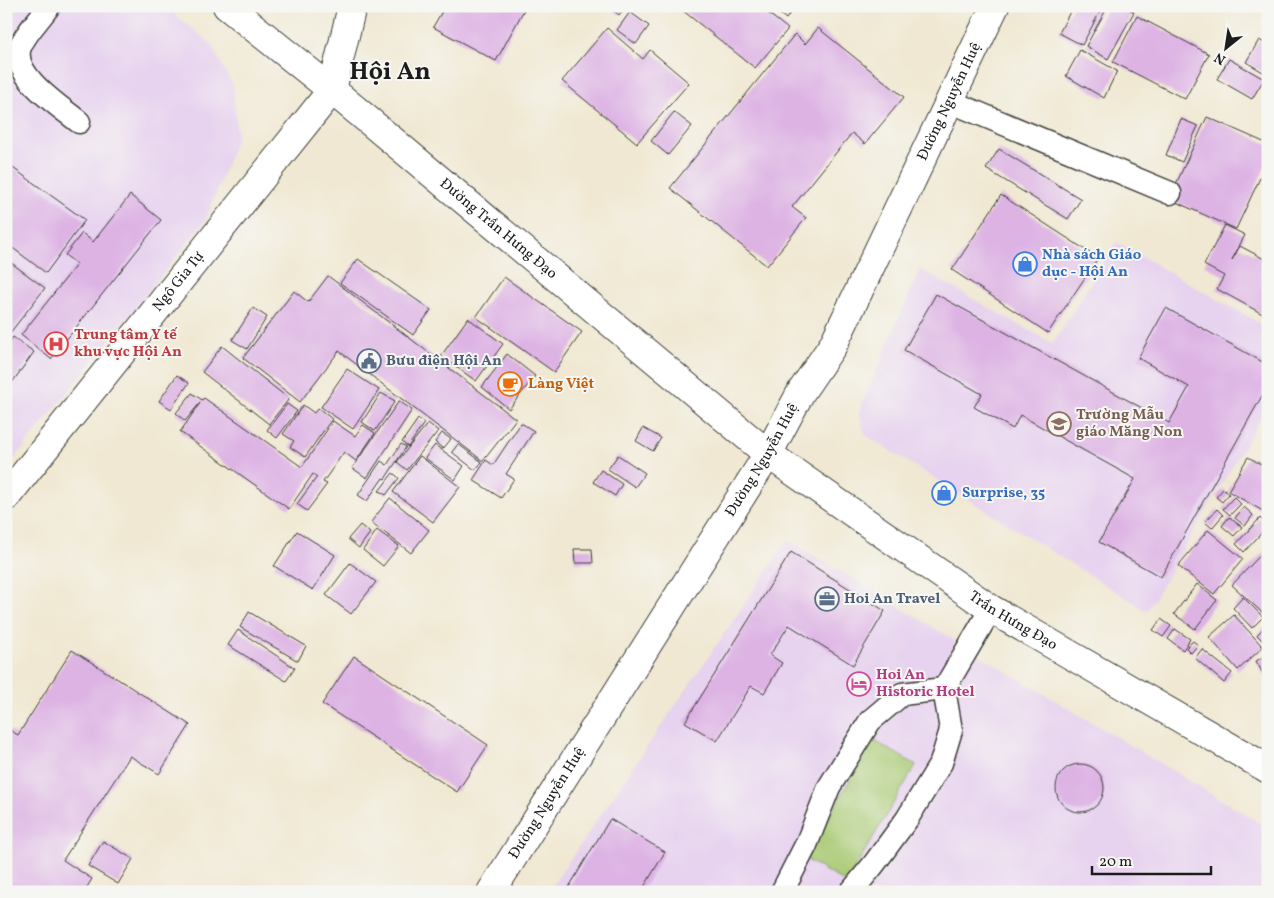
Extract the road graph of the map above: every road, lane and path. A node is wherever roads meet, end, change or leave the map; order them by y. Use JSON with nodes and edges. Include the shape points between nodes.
{"nodes":[{"id":1,"x":49,"y":6,"type":"edge"},
{"id":2,"x":227,"y":6,"type":"edge"},
{"id":3,"x":352,"y":6,"type":"edge"},
{"id":4,"x":995,"y":6,"type":"edge"},
{"id":5,"x":332,"y":90,"type":"junction"},
{"id":6,"x":949,"y":101,"type":"junction"},
{"id":7,"x":79,"y":122,"type":"dead end"},
{"id":8,"x":1170,"y":193,"type":"dead end"},
{"id":9,"x":768,"y":454,"type":"junction"},
{"id":10,"x":6,"y":497,"type":"edge"},
{"id":11,"x":991,"y":609,"type":"junction"},
{"id":12,"x":944,"y":689,"type":"junction"},
{"id":13,"x":1268,"y":770,"type":"edge"},
{"id":14,"x":491,"y":892,"type":"edge"},
{"id":15,"x":782,"y":892,"type":"edge"},
{"id":16,"x":851,"y":892,"type":"edge"}],
"edges":[{"from":1,"to":7,"type":"lane","via":[[22,42],[19,64],[37,88]]},
{"from":2,"to":5,"type":"street","name":"Đường Trần Hưng Đạo"},
{"from":3,"to":5,"type":"street"},
{"from":4,"to":6,"type":"street","name":"Đường Nguyễn Huệ"},
{"from":5,"to":9,"type":"street","name":"Đường Trần Hưng Đạo"},
{"from":5,"to":10,"type":"street","name":"Ngô Gia Tự"},
{"from":6,"to":8,"type":"lane"},
{"from":6,"to":9,"type":"street","name":"Đường Nguyễn Huệ","via":[[833,344]]},
{"from":9,"to":11,"type":"street","name":"Trần Hưng Đạo"},
{"from":9,"to":14,"type":"street","name":"Đường Nguyễn Huệ"},
{"from":11,"to":12,"type":"lane"},
{"from":11,"to":13,"type":"street","name":"Trần Hưng Đạo"},
{"from":12,"to":15,"type":"lane","via":[[902,694],[870,721],[829,786],[806,845]]},
{"from":12,"to":16,"type":"lane","via":[[952,730],[941,764],[907,819]]}]}
